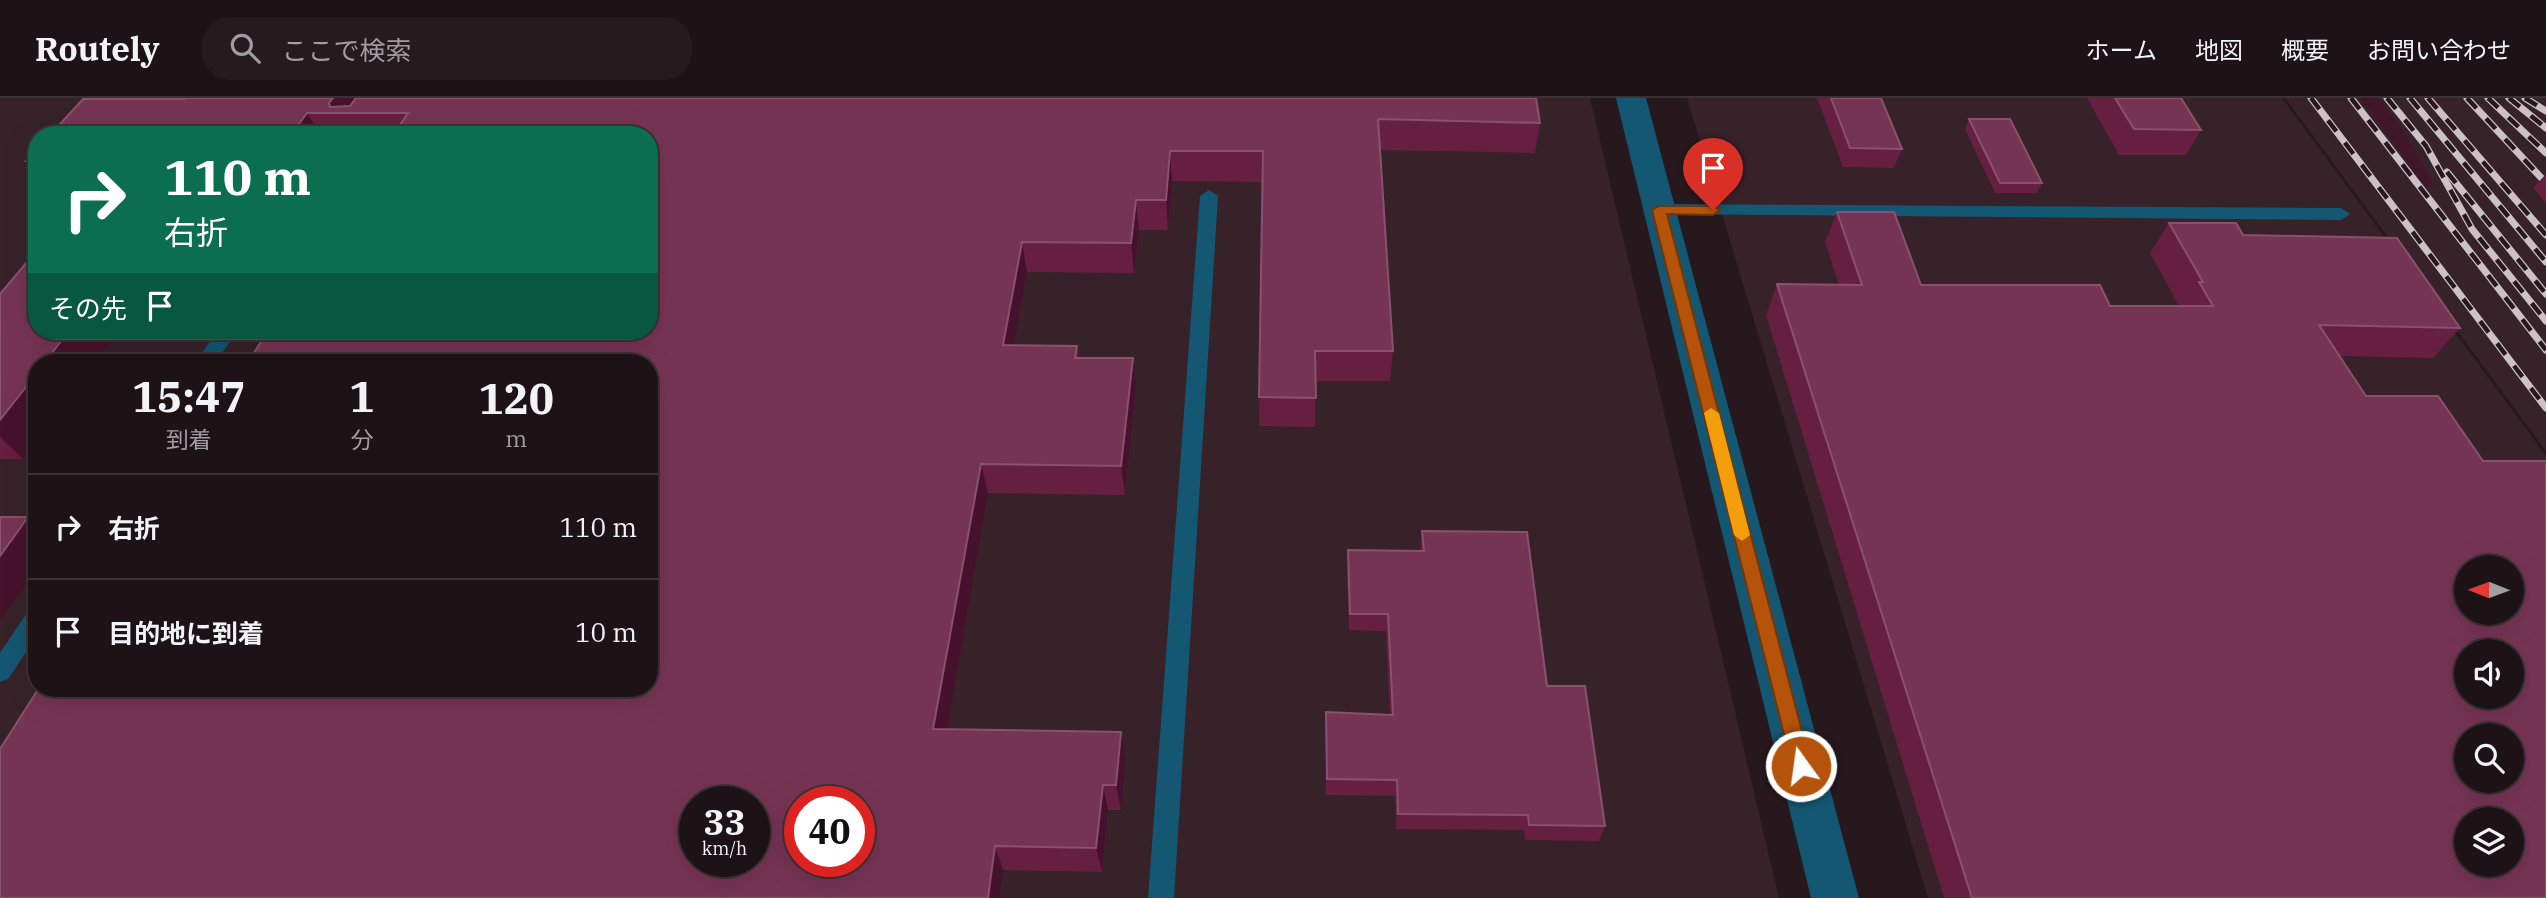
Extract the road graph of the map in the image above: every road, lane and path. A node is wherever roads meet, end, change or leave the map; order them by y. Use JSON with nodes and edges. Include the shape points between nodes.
{"nodes":[{"id":1,"x":1631,"y":98,"type":"edge"},
{"id":2,"x":1209,"y":196,"type":"dead end"},
{"id":3,"x":1659,"y":210,"type":"junction"},
{"id":4,"x":2341,"y":214,"type":"dead end"},
{"id":5,"x":28,"y":630,"type":"edge"},
{"id":6,"x":0,"y":672,"type":"edge"},
{"id":7,"x":1161,"y":898,"type":"edge"},
{"id":8,"x":1835,"y":898,"type":"edge"}],
"edges":[{"from":1,"to":3,"type":"street"},
{"from":2,"to":7,"type":"lane"},
{"from":3,"to":4,"type":"lane"},
{"from":3,"to":8,"type":"street"},
{"from":5,"to":6,"type":"lane"}]}
